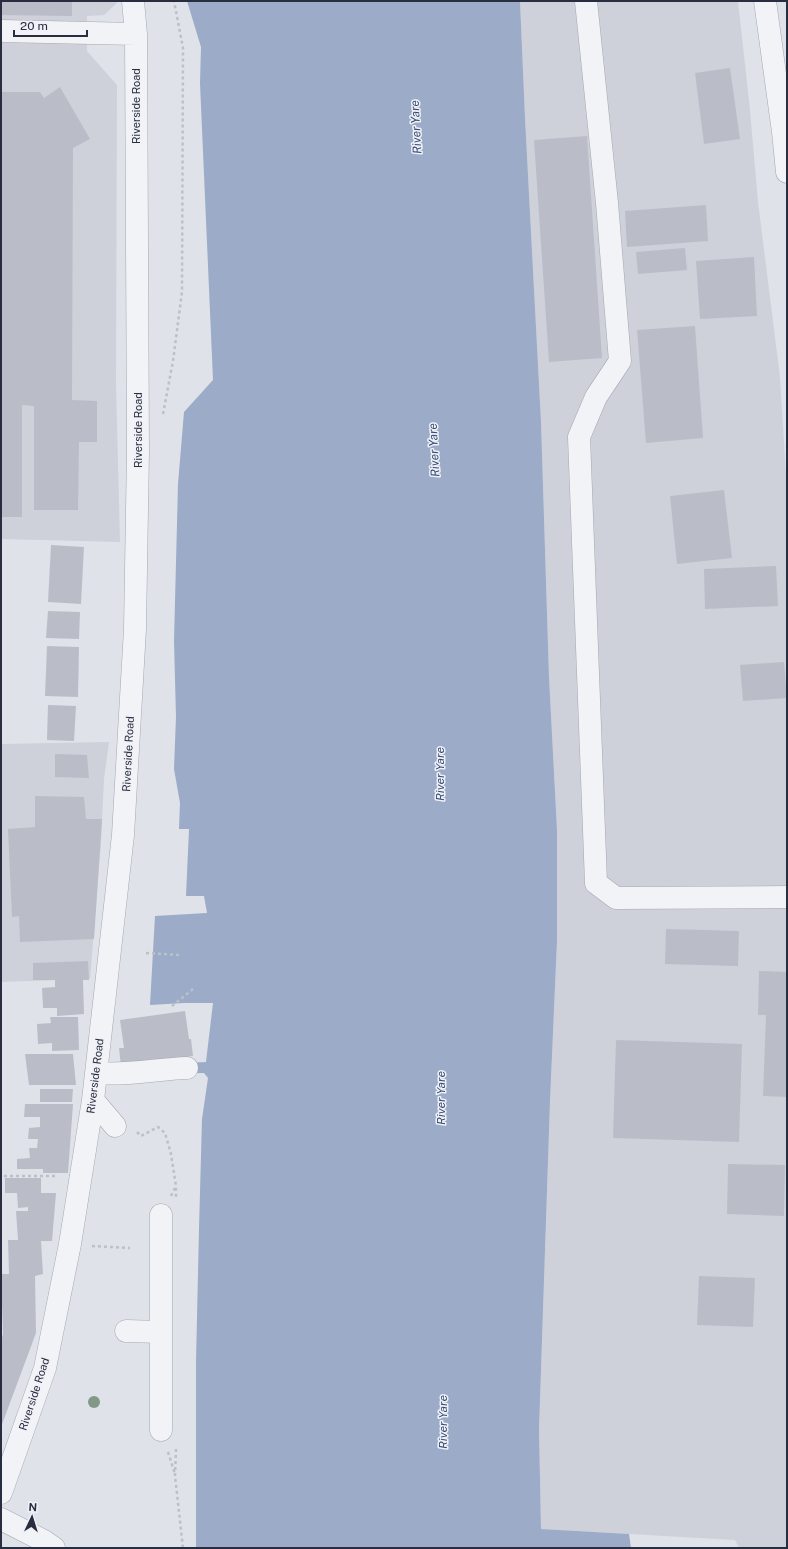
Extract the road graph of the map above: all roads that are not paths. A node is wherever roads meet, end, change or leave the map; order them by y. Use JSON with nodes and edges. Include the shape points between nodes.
{"nodes":[{"id":1,"x":133,"y":1,"type":"edge"},
{"id":2,"x":586,"y":1,"type":"edge"},
{"id":3,"x":765,"y":1,"type":"edge"},
{"id":4,"x":1,"y":30,"type":"edge"},
{"id":5,"x":136,"y":34,"type":"junction"},
{"id":6,"x":787,"y":171,"type":"edge"},
{"id":7,"x":787,"y":897,"type":"edge"},
{"id":8,"x":187,"y":1068,"type":"dead end"},
{"id":9,"x":96,"y":1073,"type":"junction"},
{"id":10,"x":93,"y":1100,"type":"junction"},
{"id":11,"x":115,"y":1126,"type":"dead end"},
{"id":12,"x":161,"y":1215,"type":"dead end"},
{"id":13,"x":126,"y":1331,"type":"dead end"},
{"id":14,"x":160,"y":1332,"type":"junction"},
{"id":15,"x":161,"y":1430,"type":"dead end"},
{"id":16,"x":1,"y":1493,"type":"edge"},
{"id":17,"x":1,"y":1519,"type":"edge"},
{"id":18,"x":54,"y":1548,"type":"edge"}],
"edges":[{"from":1,"to":5,"type":"street","name":"Riverside Road"},
{"from":2,"to":7,"type":"street","via":[[620,361],[596,396],[578,437],[596,883],[616,898]]},
{"from":3,"to":6,"type":"street"},
{"from":4,"to":5,"type":"street"},
{"from":5,"to":9,"type":"street","name":"Riverside Road","via":[[138,451],[134,629],[123,835]]},
{"from":8,"to":9,"type":"street"},
{"from":9,"to":10,"type":"street","name":"Riverside Road"},
{"from":10,"to":11,"type":"street"},
{"from":10,"to":16,"type":"street","name":"Riverside Road","via":[[70,1244],[45,1368]]},
{"from":12,"to":14,"type":"street"},
{"from":13,"to":14,"type":"street"},
{"from":14,"to":15,"type":"street"},
{"from":17,"to":18,"type":"street"}]}
